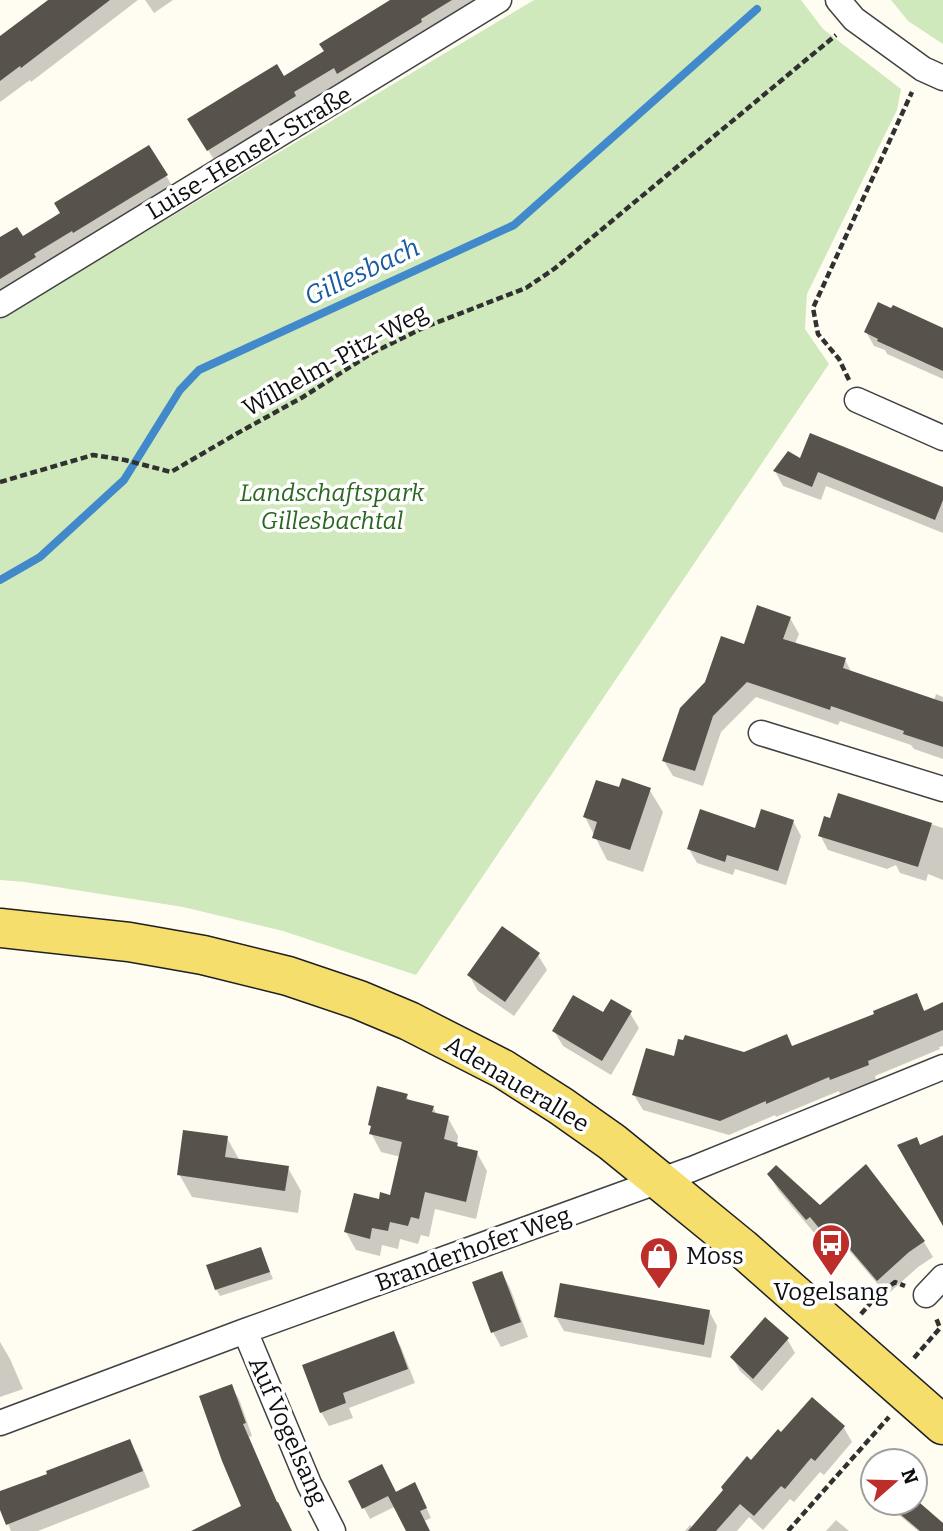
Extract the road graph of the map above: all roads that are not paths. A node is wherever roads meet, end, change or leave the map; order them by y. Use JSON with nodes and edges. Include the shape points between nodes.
{"nodes":[{"id":1,"x":499,"y":0,"type":"edge"},
{"id":2,"x":838,"y":0,"type":"edge"},
{"id":3,"x":933,"y":73,"type":"edge"},
{"id":4,"x":0,"y":305,"type":"edge"},
{"id":5,"x":857,"y":400,"type":"road end"},
{"id":6,"x":943,"y":438,"type":"edge"},
{"id":7,"x":761,"y":733,"type":"dead end"},
{"id":8,"x":943,"y":789,"type":"edge"},
{"id":9,"x":0,"y":928,"type":"edge"},
{"id":10,"x":943,"y":1068,"type":"edge"},
{"id":11,"x":660,"y":1181,"type":"junction"},
{"id":12,"x":943,"y":1277,"type":"edge"},
{"id":13,"x":926,"y":1295,"type":"road end"},
{"id":14,"x":245,"y":1331,"type":"junction"},
{"id":15,"x":0,"y":1423,"type":"edge"},
{"id":16,"x":943,"y":1425,"type":"edge"},
{"id":17,"x":333,"y":1531,"type":"edge"}],
"edges":[{"from":1,"to":4,"type":"street","name":"Luise-Hensel-Straße"},
{"from":2,"to":3,"type":"street","via":[[854,19]]},
{"from":5,"to":6,"type":"street"},
{"from":7,"to":8,"type":"street"},
{"from":9,"to":11,"type":"main road","name":"Adenauerallee","via":[[203,955],[359,1000],[503,1069],[582,1121]]},
{"from":10,"to":11,"type":"street","name":"Branderhofer Weg"},
{"from":11,"to":14,"type":"street","name":"Branderhofer Weg"},
{"from":11,"to":16,"type":"main road","name":"Adenauerallee"},
{"from":12,"to":13,"type":"street"},
{"from":14,"to":15,"type":"street","name":"Branderhofer Weg"},
{"from":14,"to":17,"type":"street","name":"Auf Vogelsang"}]}
